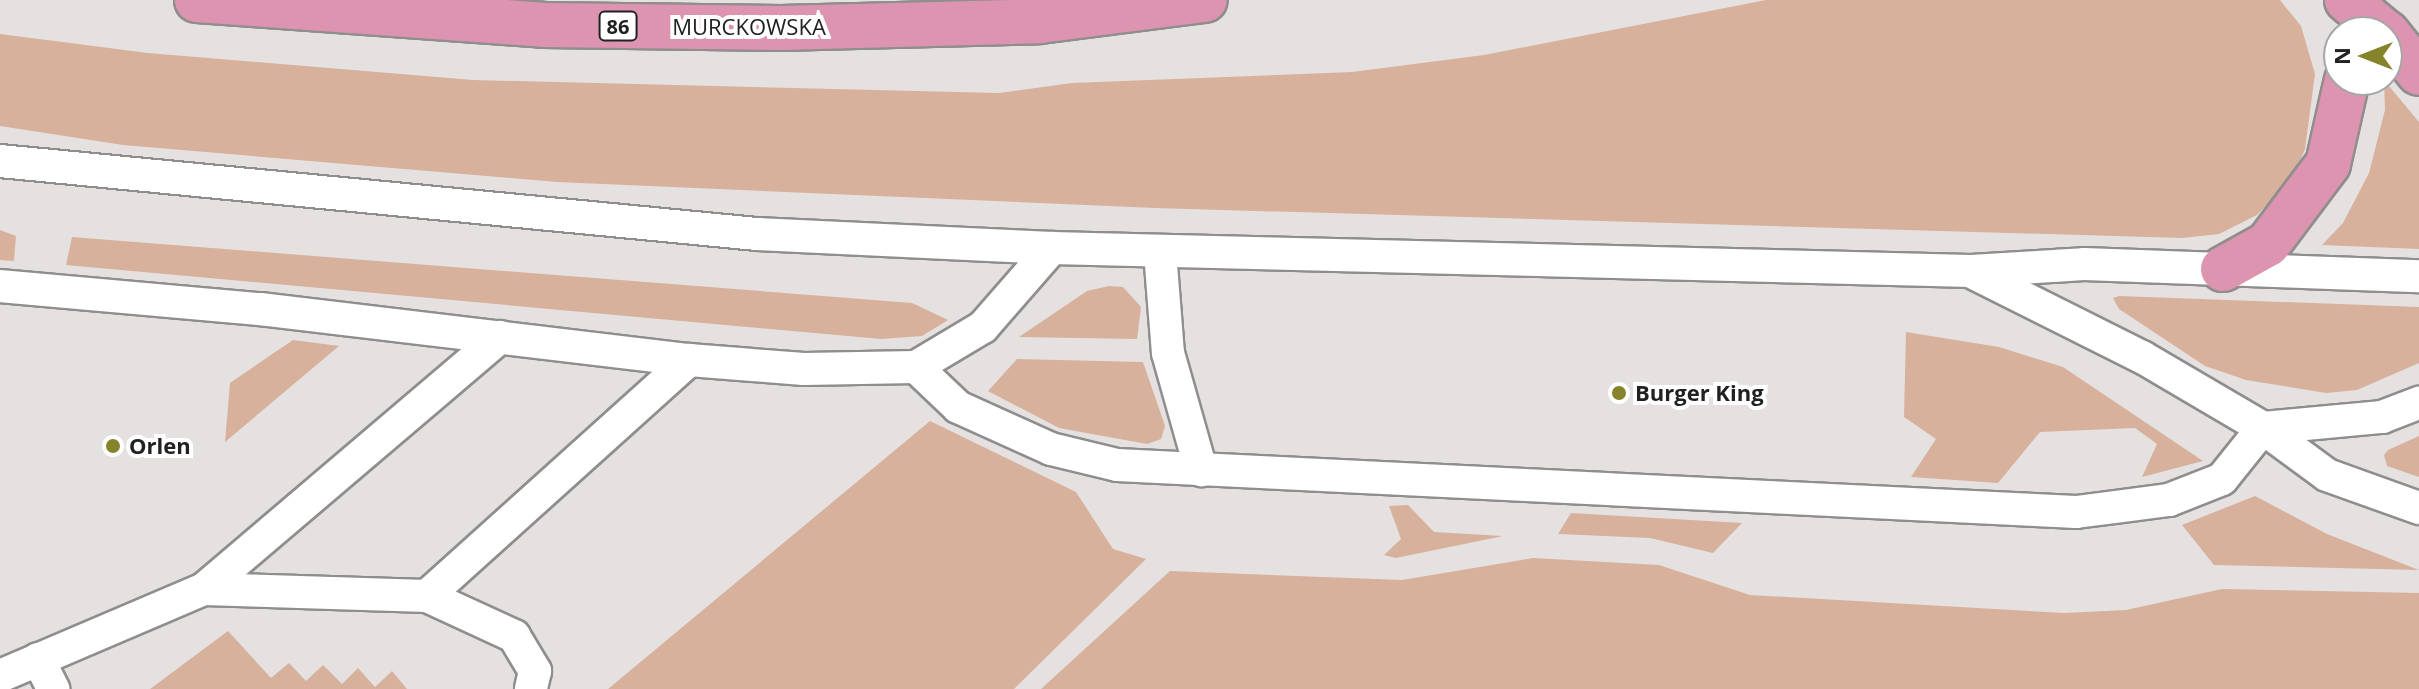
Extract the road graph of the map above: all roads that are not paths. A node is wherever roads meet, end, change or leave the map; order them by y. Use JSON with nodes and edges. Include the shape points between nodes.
{"nodes":[{"id":1,"x":197,"y":0,"type":"edge"},
{"id":2,"x":1205,"y":0,"type":"edge"},
{"id":3,"x":2347,"y":0,"type":"edge"},
{"id":4,"x":2366,"y":16,"type":"edge"},
{"id":5,"x":2403,"y":54,"type":"edge"},
{"id":6,"x":2419,"y":73,"type":"edge"},
{"id":7,"x":2343,"y":96,"type":"edge"},
{"id":8,"x":0,"y":161,"type":"edge"},
{"id":9,"x":1052,"y":248,"type":"junction"},
{"id":10,"x":1160,"y":252,"type":"junction"},
{"id":11,"x":2223,"y":269,"type":"junction"},
{"id":12,"x":1971,"y":271,"type":"junction"},
{"id":13,"x":2419,"y":276,"type":"edge"},
{"id":14,"x":0,"y":286,"type":"edge"},
{"id":15,"x":500,"y":337,"type":"junction"},
{"id":16,"x":689,"y":360,"type":"junction"},
{"id":17,"x":916,"y":367,"type":"junction"},
{"id":18,"x":2419,"y":403,"type":"edge"},
{"id":19,"x":2263,"y":428,"type":"junction"},
{"id":20,"x":1201,"y":470,"type":"junction"},
{"id":21,"x":2419,"y":508,"type":"edge"},
{"id":22,"x":204,"y":589,"type":"junction"},
{"id":23,"x":427,"y":596,"type":"junction"},
{"id":24,"x":38,"y":659,"type":"junction"},
{"id":25,"x":0,"y":676,"type":"edge"},
{"id":26,"x":53,"y":689,"type":"edge"},
{"id":27,"x":531,"y":689,"type":"edge"}],
"edges":[{"from":1,"to":2,"type":"highway","name":"MURCKOWSKA","number":"86","via":[[543,25],[781,28],[1040,21]]},
{"from":3,"to":4,"type":"highway"},
{"from":5,"to":6,"type":"highway"},
{"from":7,"to":11,"type":"highway","via":[[2328,164],[2268,244]]},
{"from":8,"to":9,"type":"lane","via":[[757,234]]},
{"from":9,"to":10,"type":"lane"},
{"from":9,"to":17,"type":"lane","via":[[983,327]]},
{"from":10,"to":12,"type":"lane"},
{"from":10,"to":20,"type":"lane","via":[[1168,353]]},
{"from":11,"to":12,"type":"lane","via":[[2084,264]]},
{"from":11,"to":13,"type":"lane"},
{"from":12,"to":19,"type":"lane","via":[[2142,357]]},
{"from":14,"to":15,"type":"lane"},
{"from":15,"to":16,"type":"lane"},
{"from":15,"to":22,"type":"lane"},
{"from":16,"to":17,"type":"lane","via":[[804,369]]},
{"from":16,"to":23,"type":"lane"},
{"from":17,"to":20,"type":"lane","via":[[958,407],[1051,449],[1117,465]]},
{"from":18,"to":19,"type":"lane","via":[[2382,417]]},
{"from":19,"to":20,"type":"lane","via":[[2222,479],[2169,500],[2076,512]]},
{"from":19,"to":21,"type":"lane","via":[[2327,475]]},
{"from":22,"to":23,"type":"lane"},
{"from":22,"to":24,"type":"lane"},
{"from":23,"to":27,"type":"lane","via":[[514,636],[535,671]]},
{"from":24,"to":25,"type":"lane"},
{"from":24,"to":26,"type":"lane"}]}
